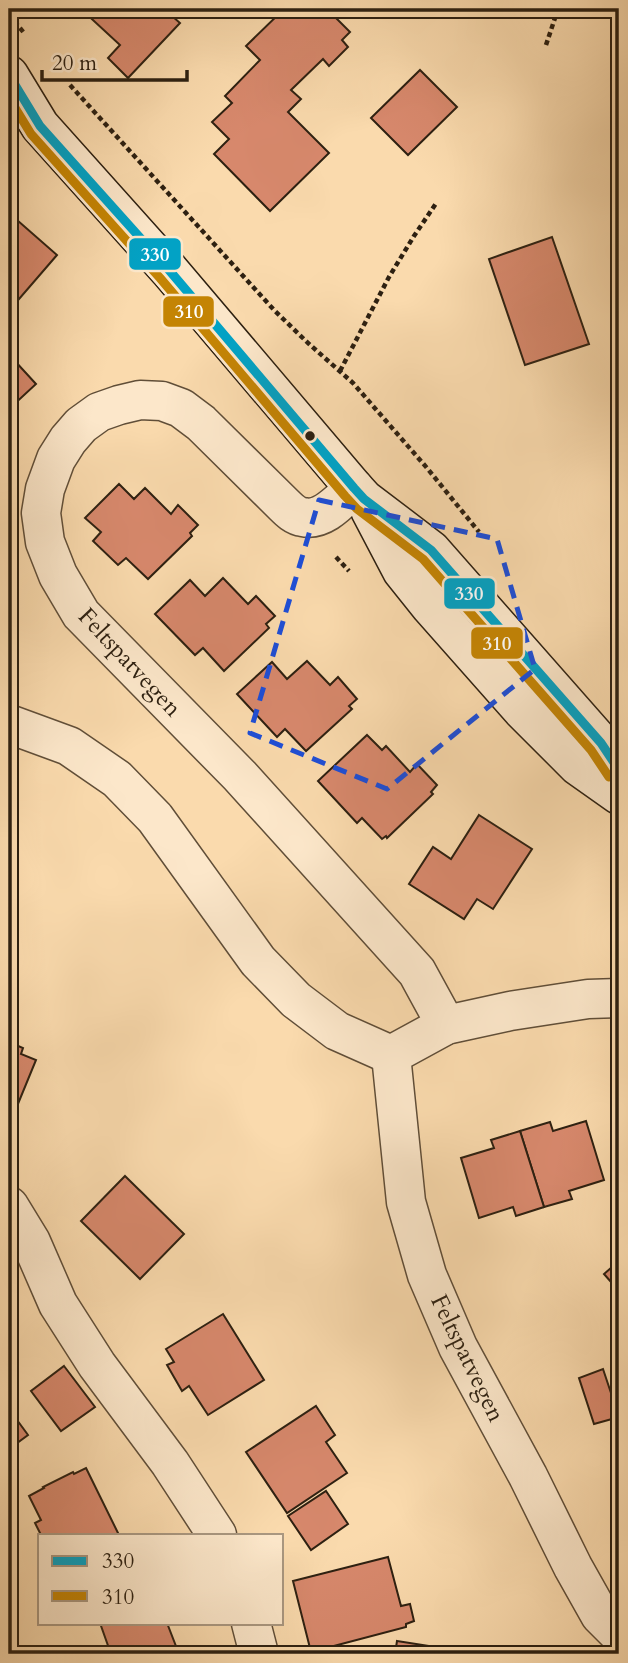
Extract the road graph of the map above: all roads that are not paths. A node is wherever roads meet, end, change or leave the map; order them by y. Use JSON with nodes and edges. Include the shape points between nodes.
{"nodes":[{"id":1,"x":9,"y":75,"type":"edge"},
{"id":2,"x":9,"y":103,"type":"edge"},
{"id":3,"x":40,"y":126,"type":"junction"},
{"id":4,"x":359,"y":493,"type":"junction"},
{"id":5,"x":9,"y":724,"type":"edge"},
{"id":6,"x":619,"y":770,"type":"edge"},
{"id":7,"x":619,"y":795,"type":"edge"},
{"id":8,"x":619,"y":998,"type":"edge"},
{"id":9,"x":446,"y":1025,"type":"junction"},
{"id":10,"x":391,"y":1055,"type":"junction"},
{"id":11,"x":9,"y":1206,"type":"edge"},
{"id":12,"x":216,"y":1534,"type":"edge"},
{"id":13,"x":251,"y":1624,"type":"edge"},
{"id":14,"x":619,"y":1634,"type":"edge"},
{"id":15,"x":259,"y":1654,"type":"edge"}],
"edges":[{"from":1,"to":3,"type":"street"},
{"from":2,"to":3,"type":"street"},
{"from":3,"to":4,"type":"street"},
{"from":4,"to":6,"type":"street","via":[[431,550],[601,743]]},
{"from":4,"to":7,"type":"street","via":[[402,571],[430,606],[531,719],[578,766]]},
{"from":4,"to":9,"type":"street","name":"Feltspatvegen","via":[[318,516],[295,514],[181,408],[140,400],[99,412],[81,425],[56,459],[41,513],[45,542],[80,614],[240,776],[417,972]]},
{"from":5,"to":10,"type":"street","via":[[69,746],[117,779],[155,818],[258,961],[286,990],[337,1031]]},
{"from":8,"to":9,"type":"street","via":[[510,1011]]},
{"from":9,"to":10,"type":"street"},
{"from":10,"to":14,"type":"street","name":"Feltspatvegen","via":[[406,1202],[427,1275],[458,1347],[573,1567],[600,1615]]},
{"from":11,"to":12,"type":"street","via":[[31,1242],[58,1304]]},
{"from":13,"to":15,"type":"street"}]}
